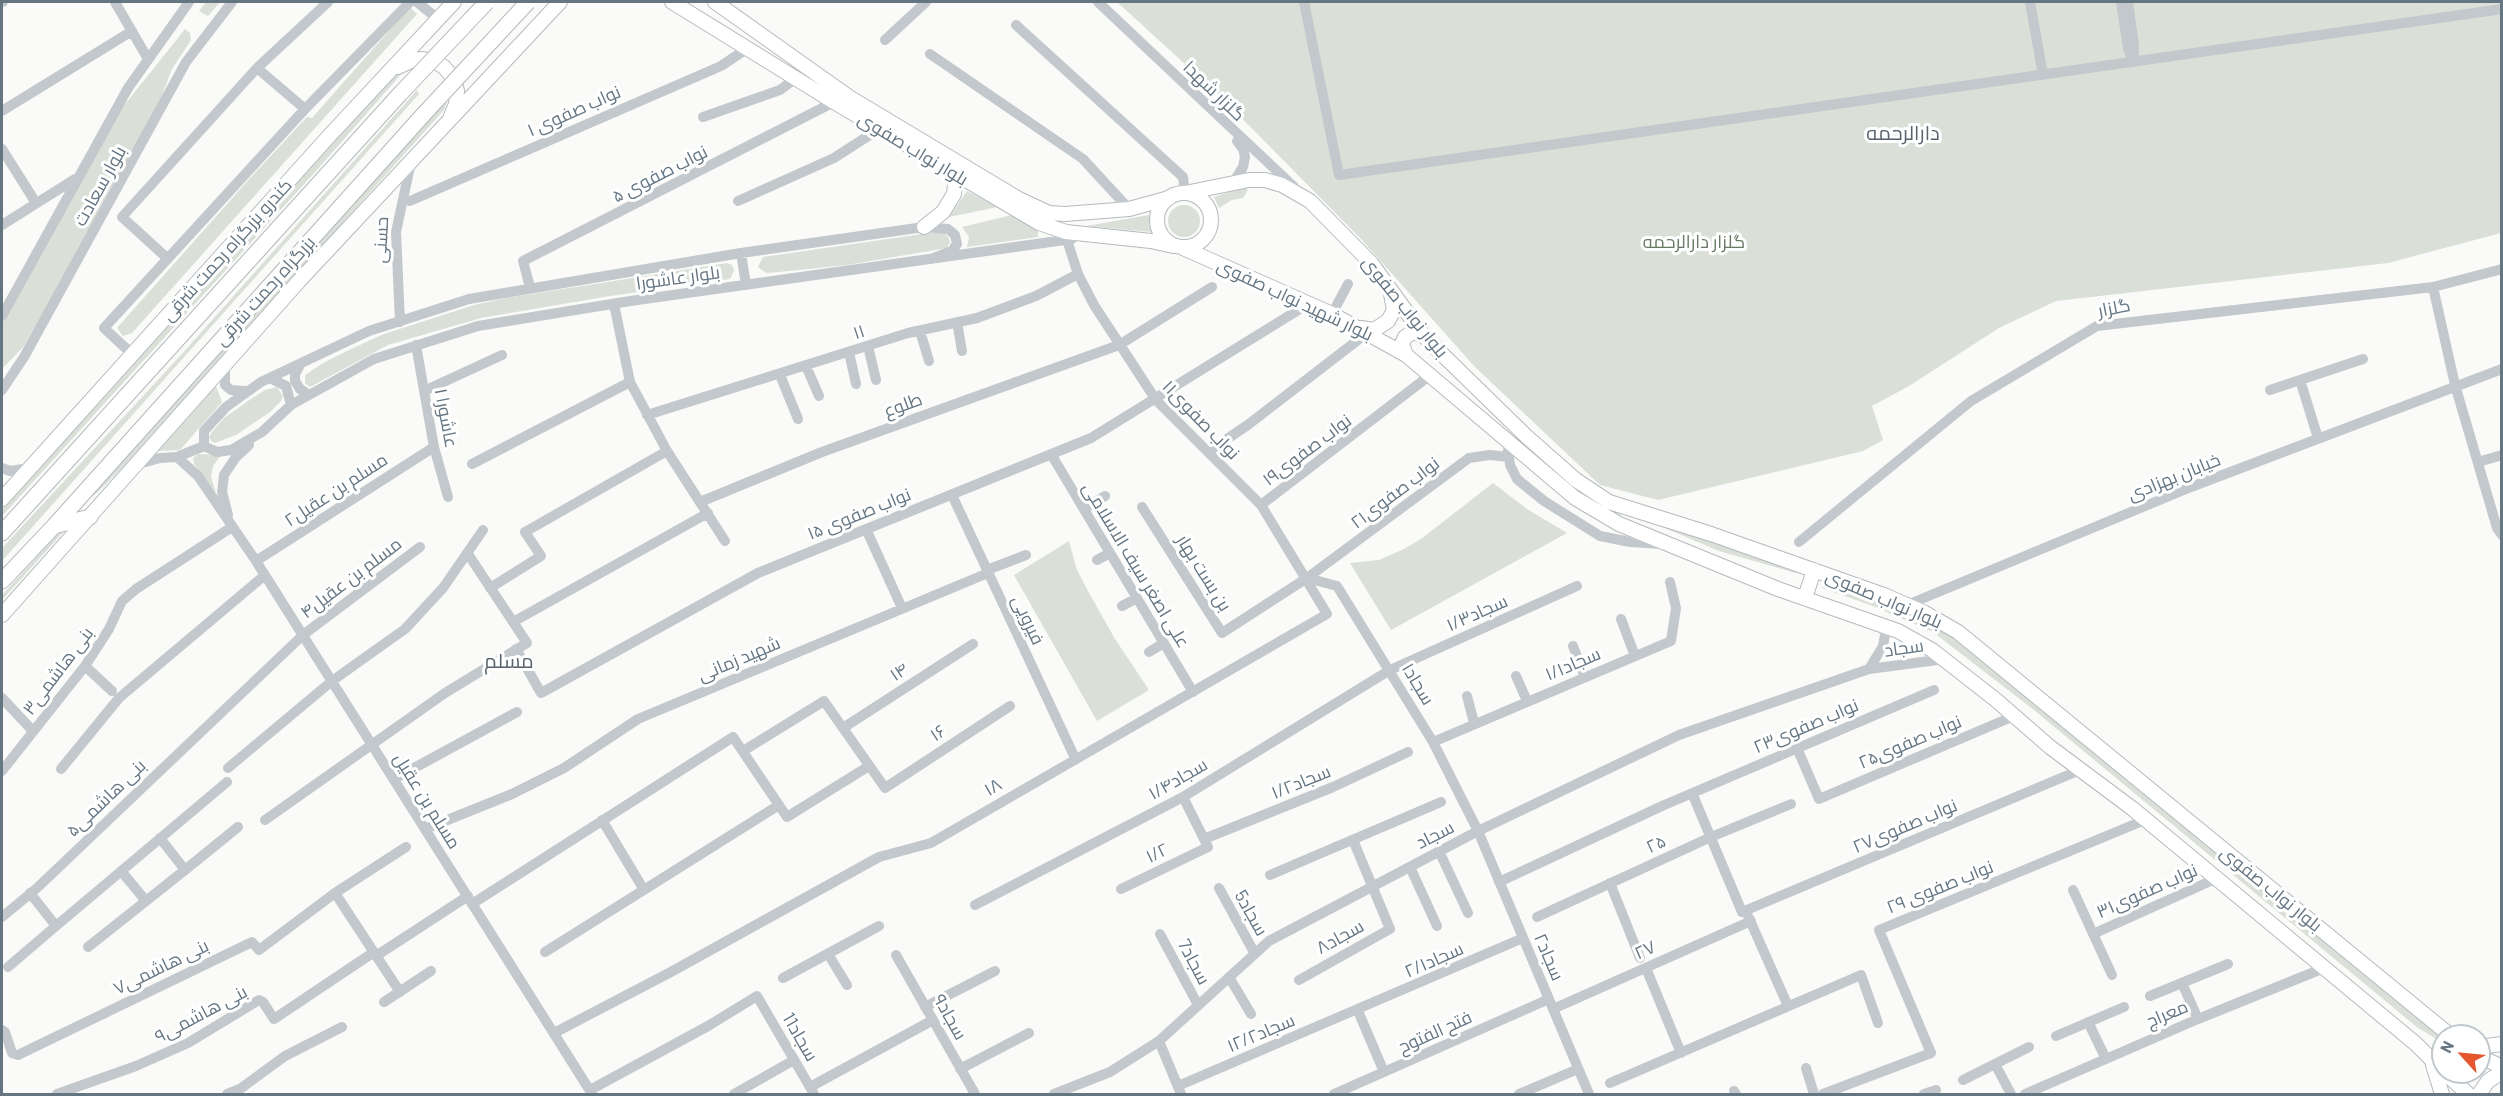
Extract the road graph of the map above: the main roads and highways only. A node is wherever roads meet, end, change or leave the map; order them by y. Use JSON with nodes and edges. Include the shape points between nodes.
{"nodes":[{"id":1,"x":454,"y":2,"type":"edge"},
{"id":2,"x":487,"y":2,"type":"edge"},
{"id":3,"x":528,"y":2,"type":"edge"},
{"id":4,"x":552,"y":2,"type":"edge"},
{"id":5,"x":560,"y":2,"type":"edge"},
{"id":6,"x":672,"y":2,"type":"edge"},
{"id":7,"x":715,"y":2,"type":"edge"},
{"id":8,"x":539,"y":24,"type":"junction"},
{"id":9,"x":790,"y":56,"type":"junction"},
{"id":10,"x":781,"y":68,"type":"junction"},
{"id":11,"x":390,"y":72,"type":"junction"},
{"id":12,"x":447,"y":123,"type":"junction"},
{"id":13,"x":956,"y":175,"type":"junction"},
{"id":14,"x":1185,"y":193,"type":"junction"},
{"id":15,"x":1169,"y":198,"type":"junction"},
{"id":16,"x":924,"y":227,"type":"road end"},
{"id":17,"x":1178,"y":247,"type":"junction"},
{"id":18,"x":1372,"y":264,"type":"junction"},
{"id":19,"x":1362,"y":330,"type":"junction"},
{"id":20,"x":1424,"y":336,"type":"junction"},
{"id":21,"x":1406,"y":355,"type":"junction"},
{"id":22,"x":2,"y":499,"type":"edge"},
{"id":23,"x":90,"y":517,"type":"junction"},
{"id":24,"x":54,"y":526,"type":"junction"},
{"id":25,"x":2,"y":533,"type":"edge"},
{"id":26,"x":1814,"y":570,"type":"junction"},
{"id":27,"x":2,"y":581,"type":"edge"},
{"id":28,"x":1805,"y":598,"type":"junction"},
{"id":29,"x":2,"y":615,"type":"edge"},
{"id":30,"x":2436,"y":1024,"type":"edge"},
{"id":31,"x":2428,"y":1055,"type":"junction"},
{"id":32,"x":2431,"y":1058,"type":"edge"},
{"id":33,"x":2502,"y":1072,"type":"edge"},
{"id":34,"x":2457,"y":1084,"type":"edge"},
{"id":35,"x":2442,"y":1095,"type":"edge"},
{"id":36,"x":2468,"y":1095,"type":"edge"},
{"id":37,"x":2479,"y":1095,"type":"edge"}],
"edges":[{"from":1,"to":11,"type":"main road","name":"کندرو بزرگراه رحمت شرقی"},
{"from":2,"to":25,"type":"highway","name":"بزرگراه رحمت شرقی","bridge":true},
{"from":3,"to":24,"type":"highway","name":"بزرگراه رحمت شرقی","bridge":true},
{"from":4,"to":8,"type":"main road"},
{"from":5,"to":8,"type":"main road"},
{"from":6,"to":10,"type":"main road","name":"بلوار نواب صفوی"},
{"from":7,"to":9,"type":"main road","name":"بلوار نواب صفوی"},
{"from":8,"to":12,"type":"main road"},
{"from":9,"to":10,"type":"main road"},
{"from":9,"to":15,"type":"main road","name":"بلوار نواب صفوی","via":[[858,102],[1049,213],[1129,209]]},
{"from":10,"to":13,"type":"main road","name":"بلوار نواب صفوی"},
{"from":11,"to":12,"type":"main road","via":[[419,59],[444,67],[454,79],[457,92]]},
{"from":11,"to":22,"type":"main road","name":"کندرو بزرگراه رحمت شرقی"},
{"from":12,"to":23,"type":"main road"},
{"from":13,"to":16,"type":"main road","via":[[954,194],[943,212]]},
{"from":13,"to":17,"type":"main road","name":"بلوار نواب صفوی","via":[[1039,223],[1066,232]]},
{"from":14,"to":15,"type":"main road"},
{"from":14,"to":17,"type":"main road","via":[[1207,205],[1212,221],[1206,237],[1192,247]]},
{"from":14,"to":18,"type":"main road","name":"بلوار نواب صفوی","via":[[1265,180],[1282,185],[1310,201]]},
{"from":15,"to":17,"type":"main road","via":[[1158,210],[1157,227],[1166,241]]},
{"from":17,"to":19,"type":"main road","name":"بلوار شهید نواب صفوی"},
{"from":18,"to":19,"type":"main road","via":[[1393,297],[1394,310],[1379,328]]},
{"from":18,"to":20,"type":"main road","name":"بلوار نواب صفوی"},
{"from":19,"to":21,"type":"main road","name":"بلوار شهید نواب صفوی"},
{"from":20,"to":21,"type":"main road","via":[[1413,332],[1406,337],[1402,344]]},
{"from":20,"to":26,"type":"main road","name":"بلوار نواب صفوی","via":[[1526,436],[1594,494]]},
{"from":21,"to":28,"type":"main road","name":"بلوار نواب صفوی","via":[[1553,481],[1596,512]]},
{"from":23,"to":24,"type":"highway"},
{"from":23,"to":29,"type":"main road"},
{"from":24,"to":27,"type":"highway","name":"بزرگراه رحمت شرقی"},
{"from":26,"to":28,"type":"main road"},
{"from":26,"to":30,"type":"main road","name":"بلوار نواب صفوی","via":[[1907,605],[1958,632]]},
{"from":28,"to":31,"type":"main road","name":"بلوار نواب صفوی","via":[[1884,626],[1945,659]]},
{"from":31,"to":32,"type":"main road","name":"بلوار نواب صفوی"},
{"from":31,"to":35,"type":"main road"},
{"from":33,"to":37,"type":"main road","via":[[2488,1081]]},
{"from":34,"to":36,"type":"main road","name":"بلوار نواب صفوی"}]}
